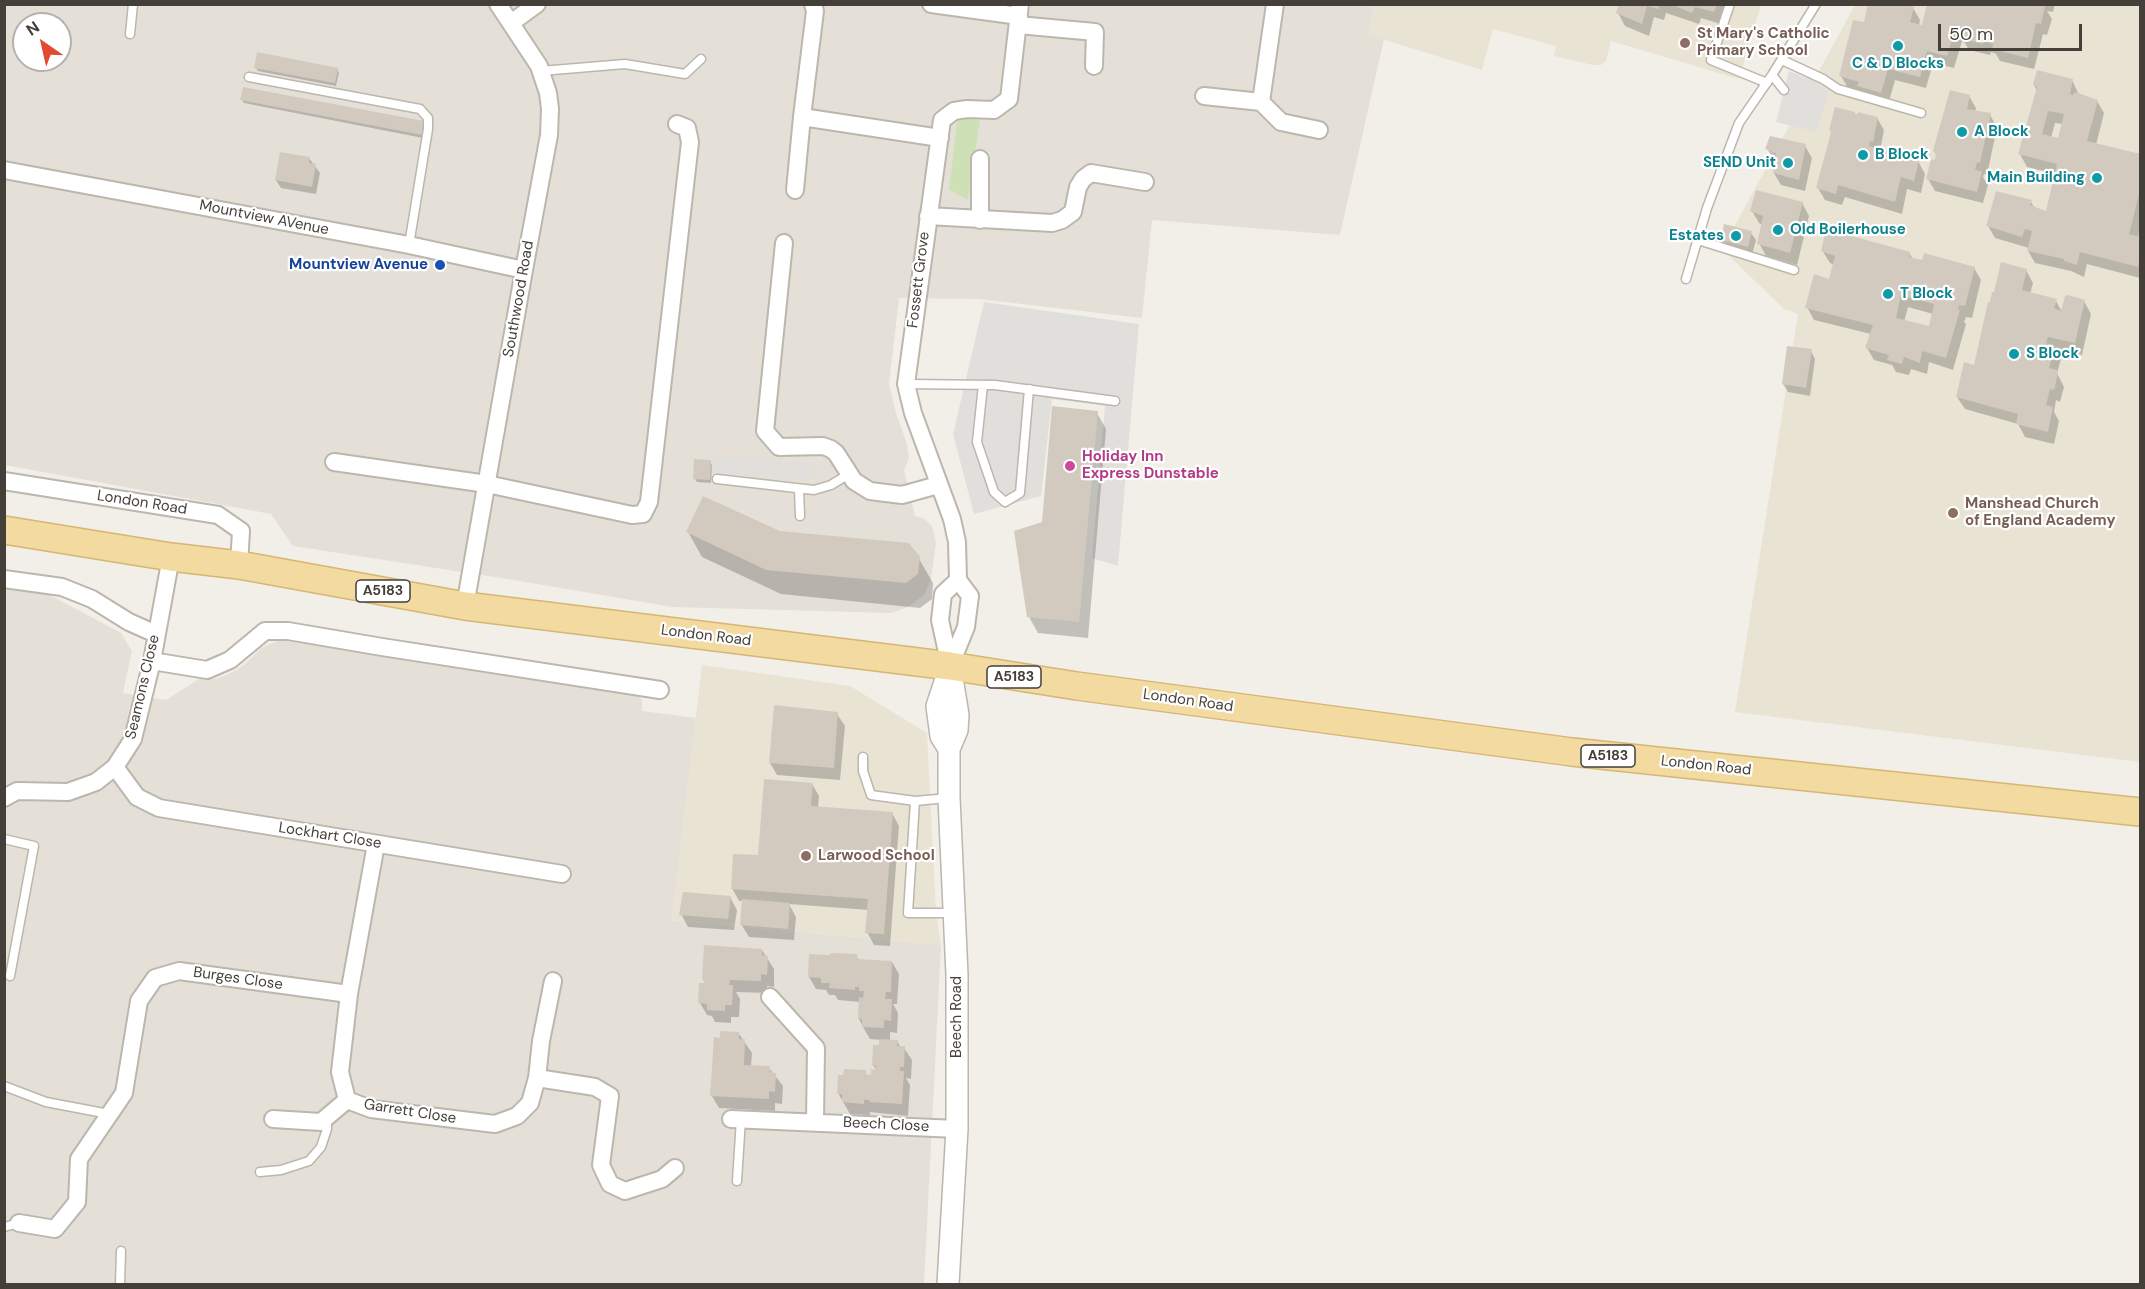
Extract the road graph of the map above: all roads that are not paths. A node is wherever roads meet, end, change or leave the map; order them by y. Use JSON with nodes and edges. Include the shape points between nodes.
{"nodes":[{"id":1,"x":133,"y":4,"type":"edge"},
{"id":2,"x":498,"y":4,"type":"edge"},
{"id":3,"x":537,"y":4,"type":"edge"},
{"id":4,"x":813,"y":4,"type":"edge"},
{"id":5,"x":931,"y":4,"type":"edge"},
{"id":6,"x":1275,"y":4,"type":"edge"},
{"id":7,"x":1730,"y":4,"type":"edge"},
{"id":8,"x":1816,"y":4,"type":"edge"},
{"id":9,"x":1019,"y":15,"type":"edge"},
{"id":10,"x":511,"y":23,"type":"junction"},
{"id":11,"x":130,"y":34,"type":"dead end"},
{"id":12,"x":700,"y":59,"type":"dead end"},
{"id":13,"x":1782,"y":60,"type":"junction"},
{"id":14,"x":1094,"y":66,"type":"dead end"},
{"id":15,"x":541,"y":71,"type":"junction"},
{"id":16,"x":1772,"y":75,"type":"junction"},
{"id":17,"x":249,"y":77,"type":"dead end"},
{"id":18,"x":1767,"y":83,"type":"junction"},
{"id":19,"x":1784,"y":90,"type":"dead end"},
{"id":20,"x":1204,"y":96,"type":"dead end"},
{"id":21,"x":1261,"y":102,"type":"junction"},
{"id":22,"x":1921,"y":113,"type":"dead end"},
{"id":23,"x":801,"y":117,"type":"junction"},
{"id":24,"x":677,"y":124,"type":"dead end"},
{"id":25,"x":1319,"y":130,"type":"dead end"},
{"id":26,"x":940,"y":138,"type":"junction"},
{"id":27,"x":980,"y":159,"type":"dead end"},
{"id":28,"x":4,"y":170,"type":"edge"},
{"id":29,"x":1144,"y":182,"type":"dead end"},
{"id":30,"x":795,"y":190,"type":"dead end"},
{"id":31,"x":928,"y":216,"type":"junction"},
{"id":32,"x":980,"y":220,"type":"junction"},
{"id":33,"x":1698,"y":240,"type":"junction"},
{"id":34,"x":784,"y":243,"type":"dead end"},
{"id":35,"x":409,"y":245,"type":"junction"},
{"id":36,"x":524,"y":270,"type":"junction"},
{"id":37,"x":1794,"y":270,"type":"dead end"},
{"id":38,"x":1686,"y":279,"type":"dead end"},
{"id":39,"x":906,"y":384,"type":"junction"},
{"id":40,"x":983,"y":385,"type":"junction"},
{"id":41,"x":1029,"y":389,"type":"junction"},
{"id":42,"x":1115,"y":401,"type":"dead end"},
{"id":43,"x":334,"y":462,"type":"dead end"},
{"id":44,"x":849,"y":474,"type":"junction"},
{"id":45,"x":717,"y":479,"type":"dead end"},
{"id":46,"x":4,"y":481,"type":"edge"},
{"id":47,"x":487,"y":484,"type":"junction"},
{"id":48,"x":938,"y":485,"type":"junction"},
{"id":49,"x":799,"y":489,"type":"junction"},
{"id":50,"x":800,"y":516,"type":"dead end"},
{"id":51,"x":4,"y":530,"type":"edge"},
{"id":52,"x":171,"y":557,"type":"junction"},
{"id":53,"x":239,"y":565,"type":"junction"},
{"id":54,"x":4,"y":579,"type":"edge"},
{"id":55,"x":958,"y":580,"type":"junction"},
{"id":56,"x":465,"y":606,"type":"junction"},
{"id":57,"x":156,"y":634,"type":"junction"},
{"id":58,"x":152,"y":661,"type":"junction"},
{"id":59,"x":950,"y":666,"type":"junction"},
{"id":60,"x":660,"y":690,"type":"dead end"},
{"id":61,"x":863,"y":757,"type":"dead end"},
{"id":62,"x":115,"y":767,"type":"junction"},
{"id":63,"x":4,"y":798,"type":"edge"},
{"id":64,"x":949,"y":798,"type":"junction"},
{"id":65,"x":915,"y":801,"type":"junction"},
{"id":66,"x":2140,"y":812,"type":"edge"},
{"id":67,"x":4,"y":839,"type":"edge"},
{"id":68,"x":376,"y":844,"type":"junction"},
{"id":69,"x":562,"y":874,"type":"dead end"},
{"id":70,"x":954,"y":913,"type":"junction"},
{"id":71,"x":10,"y":976,"type":"dead end"},
{"id":72,"x":553,"y":981,"type":"dead end"},
{"id":73,"x":349,"y":994,"type":"junction"},
{"id":74,"x":770,"y":997,"type":"dead end"},
{"id":75,"x":537,"y":1078,"type":"junction"},
{"id":76,"x":4,"y":1086,"type":"edge"},
{"id":77,"x":347,"y":1100,"type":"junction"},
{"id":78,"x":109,"y":1114,"type":"junction"},
{"id":79,"x":327,"y":1117,"type":"junction"},
{"id":80,"x":273,"y":1119,"type":"dead end"},
{"id":81,"x":736,"y":1119,"type":"joint"},
{"id":82,"x":815,"y":1122,"type":"junction"},
{"id":83,"x":957,"y":1129,"type":"junction"},
{"id":84,"x":675,"y":1168,"type":"dead end"},
{"id":85,"x":260,"y":1172,"type":"dead end"},
{"id":86,"x":737,"y":1181,"type":"dead end"},
{"id":87,"x":12,"y":1225,"type":"edge"},
{"id":88,"x":121,"y":1251,"type":"dead end"},
{"id":89,"x":120,"y":1284,"type":"edge"},
{"id":90,"x":948,"y":1284,"type":"edge"}],
"edges":[{"from":1,"to":11,"type":"lane"},
{"from":2,"to":10,"type":"street","name":"Southwood Road"},
{"from":3,"to":10,"type":"street"},
{"from":4,"to":23,"type":"street"},
{"from":5,"to":9,"type":"street"},
{"from":6,"to":21,"type":"street"},
{"from":7,"to":18,"type":"lane","via":[[1711,60]]},
{"from":8,"to":13,"type":"lane"},
{"from":9,"to":14,"type":"street","via":[[1095,32]]},
{"from":9,"to":26,"type":"street","name":"Fossett Grove","via":[[1009,99],[994,110],[954,111],[942,120]]},
{"from":10,"to":15,"type":"street","name":"Southwood Road"},
{"from":12,"to":15,"type":"lane","via":[[685,74],[624,64]]},
{"from":13,"to":16,"type":"lane"},
{"from":13,"to":22,"type":"lane","via":[[1838,89]]},
{"from":15,"to":36,"type":"street","name":"Southwood Road","via":[[549,101],[549,135]]},
{"from":16,"to":18,"type":"lane"},
{"from":16,"to":19,"type":"lane"},
{"from":17,"to":35,"type":"lane","via":[[420,109],[428,118],[429,129]]},
{"from":18,"to":33,"type":"lane","via":[[1739,123]]},
{"from":20,"to":21,"type":"street"},
{"from":21,"to":25,"type":"street","via":[[1281,122]]},
{"from":23,"to":26,"type":"street"},
{"from":23,"to":30,"type":"street"},
{"from":24,"to":47,"type":"street","via":[[687,128],[690,142],[649,502],[643,514],[632,515]]},
{"from":26,"to":31,"type":"street","name":"Fossett Grove"},
{"from":27,"to":32,"type":"street"},
{"from":28,"to":35,"type":"street","name":"Mountview AVenue"},
{"from":29,"to":32,"type":"street","via":[[1091,173],[1078,187],[1073,212],[1062,220]]},
{"from":31,"to":32,"type":"street"},
{"from":31,"to":39,"type":"street","name":"Fossett Grove"},
{"from":33,"to":37,"type":"lane"},
{"from":33,"to":38,"type":"lane"},
{"from":34,"to":44,"type":"street","via":[[765,431],[779,447],[831,449]]},
{"from":35,"to":36,"type":"street","name":"Mountview AVenue"},
{"from":36,"to":47,"type":"street","name":"Southwood Road"},
{"from":39,"to":40,"type":"lane"},
{"from":39,"to":48,"type":"street","name":"Fossett Grove"},
{"from":40,"to":41,"type":"lane"},
{"from":40,"to":41,"type":"lane","via":[[977,442],[994,492],[1005,502],[1020,493]]},
{"from":41,"to":42,"type":"lane"},
{"from":43,"to":47,"type":"street"},
{"from":44,"to":48,"type":"street","via":[[861,486],[879,494],[902,495]]},
{"from":44,"to":49,"type":"lane","via":[[822,488]]},
{"from":45,"to":49,"type":"lane"},
{"from":46,"to":53,"type":"street","name":"London Road","via":[[218,515],[241,531]]},
{"from":47,"to":56,"type":"street","name":"Southwood Road"},
{"from":48,"to":55,"type":"street","name":"Fossett Grove","via":[[952,519]]},
{"from":49,"to":50,"type":"lane"},
{"from":51,"to":52,"type":"main road","name":"London Road","number":"A5183"},
{"from":52,"to":53,"type":"main road","name":"London Road","number":"A5183"},
{"from":52,"to":57,"type":"street","name":"Seamons Close"},
{"from":53,"to":56,"type":"main road","name":"London Road","number":"A5183"},
{"from":54,"to":57,"type":"street","via":[[62,587]]},
{"from":55,"to":59,"type":"street","name":"Fossett Grove","via":[[970,596],[966,627]]},
{"from":55,"to":59,"type":"street","via":[[943,594],[940,620]]},
{"from":56,"to":59,"type":"main road","name":"London Road","number":"A5183"},
{"from":57,"to":58,"type":"street","name":"Seamons Close"},
{"from":58,"to":60,"type":"street","via":[[207,670],[230,660],[265,631],[288,631]]},
{"from":58,"to":62,"type":"street","name":"Seamons Close","via":[[134,739]]},
{"from":59,"to":64,"type":"street","name":"Beech Road","via":[[958,716],[949,748]]},
{"from":59,"to":66,"type":"main road","name":"London Road","number":"A5183","via":[[1572,752]]},
{"from":61,"to":65,"type":"lane","via":[[871,795]]},
{"from":62,"to":63,"type":"street","name":"Seamons Close","via":[[96,782],[68,792],[17,791]]},
{"from":62,"to":68,"type":"street","name":"Lockhart Close","via":[[137,797],[159,808]]},
{"from":64,"to":65,"type":"lane"},
{"from":64,"to":70,"type":"street","name":"Beech Road"},
{"from":65,"to":70,"type":"lane","via":[[908,913]]},
{"from":67,"to":71,"type":"lane","via":[[34,846]]},
{"from":68,"to":69,"type":"street","name":"Lockhart Close"},
{"from":68,"to":73,"type":"street","name":"Garrett Close"},
{"from":70,"to":83,"type":"street","name":"Beech Road"},
{"from":72,"to":75,"type":"street","name":"Garrett Close"},
{"from":73,"to":77,"type":"street","name":"Garrett Close","via":[[340,1072]]},
{"from":73,"to":78,"type":"street","name":"Burges Close","via":[[179,972],[155,978],[139,1001],[124,1094]]},
{"from":74,"to":82,"type":"street","via":[[816,1048]]},
{"from":75,"to":77,"type":"street","name":"Garrett Close","via":[[530,1103],[517,1116],[495,1124],[371,1109]]},
{"from":75,"to":84,"type":"street","via":[[595,1087],[610,1096],[601,1165],[610,1184],[625,1191],[662,1179]]},
{"from":76,"to":78,"type":"lane","via":[[46,1102]]},
{"from":77,"to":79,"type":"street"},
{"from":78,"to":87,"type":"street","name":"Burges Close","via":[[79,1159],[77,1202],[55,1229]]},
{"from":79,"to":80,"type":"street","via":[[321,1122]]},
{"from":79,"to":85,"type":"lane","via":[[321,1147],[309,1161]]},
{"from":81,"to":82,"type":"street","name":"Beech Close"},
{"from":81,"to":86,"type":"lane"},
{"from":82,"to":83,"type":"street","name":"Beech Close"},
{"from":83,"to":90,"type":"street","name":"Beech Road"},
{"from":88,"to":89,"type":"lane"}]}
